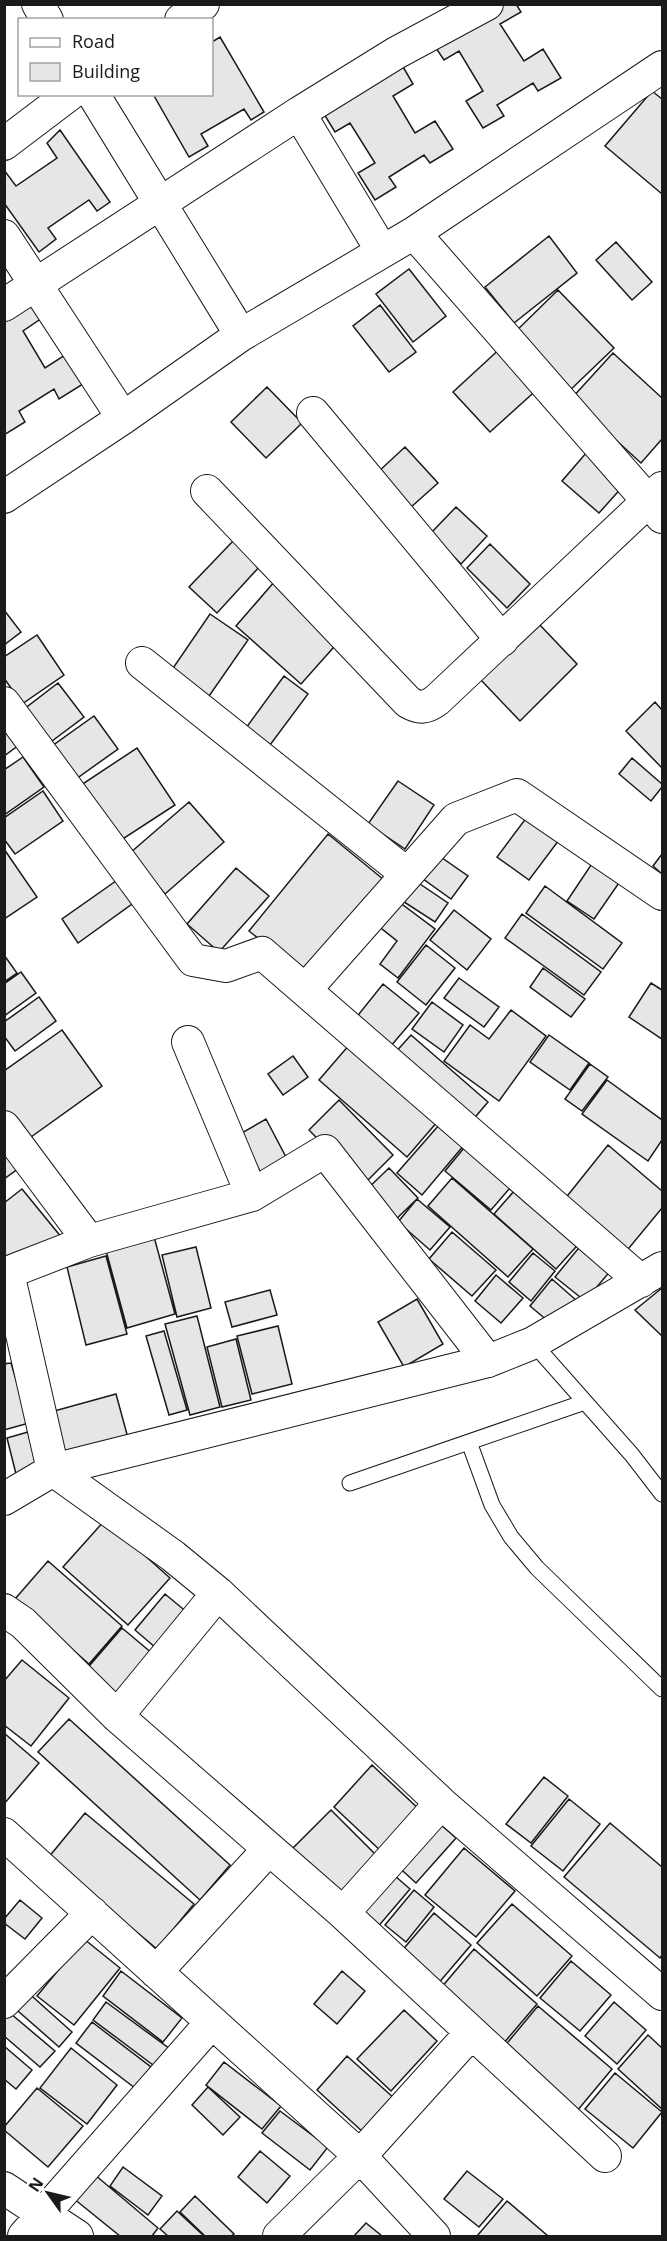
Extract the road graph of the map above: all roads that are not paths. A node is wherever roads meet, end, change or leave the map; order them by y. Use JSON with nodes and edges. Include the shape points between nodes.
{"nodes":[{"id":1,"x":38,"y":4,"type":"edge"},
{"id":2,"x":203,"y":4,"type":"edge"},
{"id":3,"x":487,"y":4,"type":"edge"},
{"id":4,"x":46,"y":18,"type":"edge"},
{"id":5,"x":184,"y":18,"type":"edge"},
{"id":6,"x":663,"y":67,"type":"edge"},
{"id":7,"x":67,"y":96,"type":"edge"},
{"id":8,"x":94,"y":96,"type":"edge"},
{"id":9,"x":300,"y":113,"type":"junction"},
{"id":10,"x":4,"y":144,"type":"edge"},
{"id":11,"x":159,"y":203,"type":"junction"},
{"id":12,"x":414,"y":233,"type":"junction"},
{"id":13,"x":4,"y":236,"type":"edge"},
{"id":14,"x":382,"y":251,"type":"junction"},
{"id":15,"x":36,"y":282,"type":"junction"},
{"id":16,"x":4,"y":305,"type":"edge"},
{"id":17,"x":241,"y":335,"type":"junction"},
{"id":18,"x":313,"y":413,"type":"dead end"},
{"id":19,"x":123,"y":418,"type":"junction"},
{"id":20,"x":207,"y":491,"type":"dead end"},
{"id":21,"x":4,"y":497,"type":"edge"},
{"id":22,"x":658,"y":502,"type":"edge"},
{"id":23,"x":502,"y":640,"type":"junction"},
{"id":24,"x":142,"y":663,"type":"dead end"},
{"id":25,"x":4,"y":703,"type":"edge"},
{"id":26,"x":407,"y":873,"type":"junction"},
{"id":27,"x":663,"y":894,"type":"edge"},
{"id":28,"x":306,"y":989,"type":"junction"},
{"id":29,"x":188,"y":1042,"type":"dead end"},
{"id":30,"x":4,"y":1127,"type":"edge"},
{"id":31,"x":252,"y":1195,"type":"junction"},
{"id":32,"x":89,"y":1241,"type":"junction"},
{"id":33,"x":6,"y":1273,"type":"edge"},
{"id":34,"x":652,"y":1274,"type":"edge"},
{"id":35,"x":533,"y":1343,"type":"junction"},
{"id":36,"x":488,"y":1361,"type":"junction"},
{"id":37,"x":585,"y":1402,"type":"junction"},
{"id":38,"x":469,"y":1442,"type":"junction"},
{"id":39,"x":53,"y":1470,"type":"junction"},
{"id":40,"x":350,"y":1483,"type":"dead end"},
{"id":41,"x":663,"y":1494,"type":"edge"},
{"id":42,"x":4,"y":1499,"type":"edge"},
{"id":43,"x":218,"y":1593,"type":"junction"},
{"id":44,"x":4,"y":1610,"type":"edge"},
{"id":45,"x":663,"y":1689,"type":"edge"},
{"id":46,"x":117,"y":1716,"type":"junction"},
{"id":47,"x":441,"y":1803,"type":"junction"},
{"id":48,"x":5,"y":1834,"type":"edge"},
{"id":49,"x":269,"y":1849,"type":"junction"},
{"id":50,"x":92,"y":1913,"type":"junction"},
{"id":51,"x":343,"y":1913,"type":"junction"},
{"id":52,"x":156,"y":1972,"type":"junction"},
{"id":53,"x":663,"y":1994,"type":"edge"},
{"id":54,"x":4,"y":2002,"type":"edge"},
{"id":55,"x":212,"y":2022,"type":"junction"},
{"id":56,"x":471,"y":2033,"type":"junction"},
{"id":57,"x":360,"y":2156,"type":"junction"},
{"id":58,"x":605,"y":2156,"type":"dead end"},
{"id":59,"x":4,"y":2188,"type":"edge"},
{"id":60,"x":34,"y":2225,"type":"edge"},
{"id":61,"x":76,"y":2236,"type":"edge"},
{"id":62,"x":279,"y":2236,"type":"edge"},
{"id":63,"x":434,"y":2236,"type":"edge"}],
"edges":[{"from":1,"to":4,"type":"street"},
{"from":2,"to":5,"type":"street"},
{"from":3,"to":9,"type":"street","via":[[396,53]]},
{"from":6,"to":12,"type":"street"},
{"from":7,"to":10,"type":"street"},
{"from":8,"to":11,"type":"street"},
{"from":9,"to":11,"type":"street"},
{"from":9,"to":14,"type":"street"},
{"from":11,"to":15,"type":"street"},
{"from":11,"to":17,"type":"street"},
{"from":12,"to":14,"type":"street"},
{"from":12,"to":22,"type":"street"},
{"from":13,"to":15,"type":"street"},
{"from":14,"to":17,"type":"street"},
{"from":15,"to":16,"type":"street"},
{"from":15,"to":19,"type":"street"},
{"from":17,"to":19,"type":"street"},
{"from":18,"to":23,"type":"street"},
{"from":19,"to":21,"type":"street"},
{"from":20,"to":23,"type":"street","via":[[417,707],[427,707],[437,700]]},
{"from":22,"to":23,"type":"street"},
{"from":24,"to":26,"type":"street"},
{"from":25,"to":28,"type":"street","via":[[193,960],[226,966],[262,953]]},
{"from":26,"to":27,"type":"street","via":[[456,819],[517,795]]},
{"from":26,"to":28,"type":"street"},
{"from":28,"to":34,"type":"street"},
{"from":29,"to":31,"type":"street"},
{"from":30,"to":32,"type":"street"},
{"from":31,"to":32,"type":"street"},
{"from":31,"to":36,"type":"street","via":[[325,1151]]},
{"from":32,"to":33,"type":"street"},
{"from":33,"to":39,"type":"street"},
{"from":34,"to":35,"type":"street"},
{"from":35,"to":36,"type":"street"},
{"from":35,"to":37,"type":"lane"},
{"from":36,"to":39,"type":"street"},
{"from":37,"to":38,"type":"lane"},
{"from":37,"to":41,"type":"lane"},
{"from":38,"to":40,"type":"lane"},
{"from":38,"to":45,"type":"lane","via":[[492,1505],[511,1536],[537,1568]]},
{"from":39,"to":42,"type":"street"},
{"from":39,"to":43,"type":"street"},
{"from":43,"to":46,"type":"street"},
{"from":43,"to":47,"type":"street"},
{"from":44,"to":46,"type":"street","via":[[23,1623]]},
{"from":46,"to":49,"type":"street"},
{"from":47,"to":51,"type":"street"},
{"from":47,"to":53,"type":"street"},
{"from":48,"to":50,"type":"street"},
{"from":49,"to":51,"type":"street"},
{"from":49,"to":52,"type":"street"},
{"from":50,"to":52,"type":"street"},
{"from":50,"to":54,"type":"street"},
{"from":51,"to":56,"type":"street"},
{"from":52,"to":55,"type":"street"},
{"from":55,"to":57,"type":"street"},
{"from":55,"to":60,"type":"street"},
{"from":56,"to":57,"type":"street"},
{"from":56,"to":58,"type":"street"},
{"from":57,"to":62,"type":"street"},
{"from":57,"to":63,"type":"street"},
{"from":59,"to":60,"type":"street"},
{"from":60,"to":61,"type":"street"}]}
